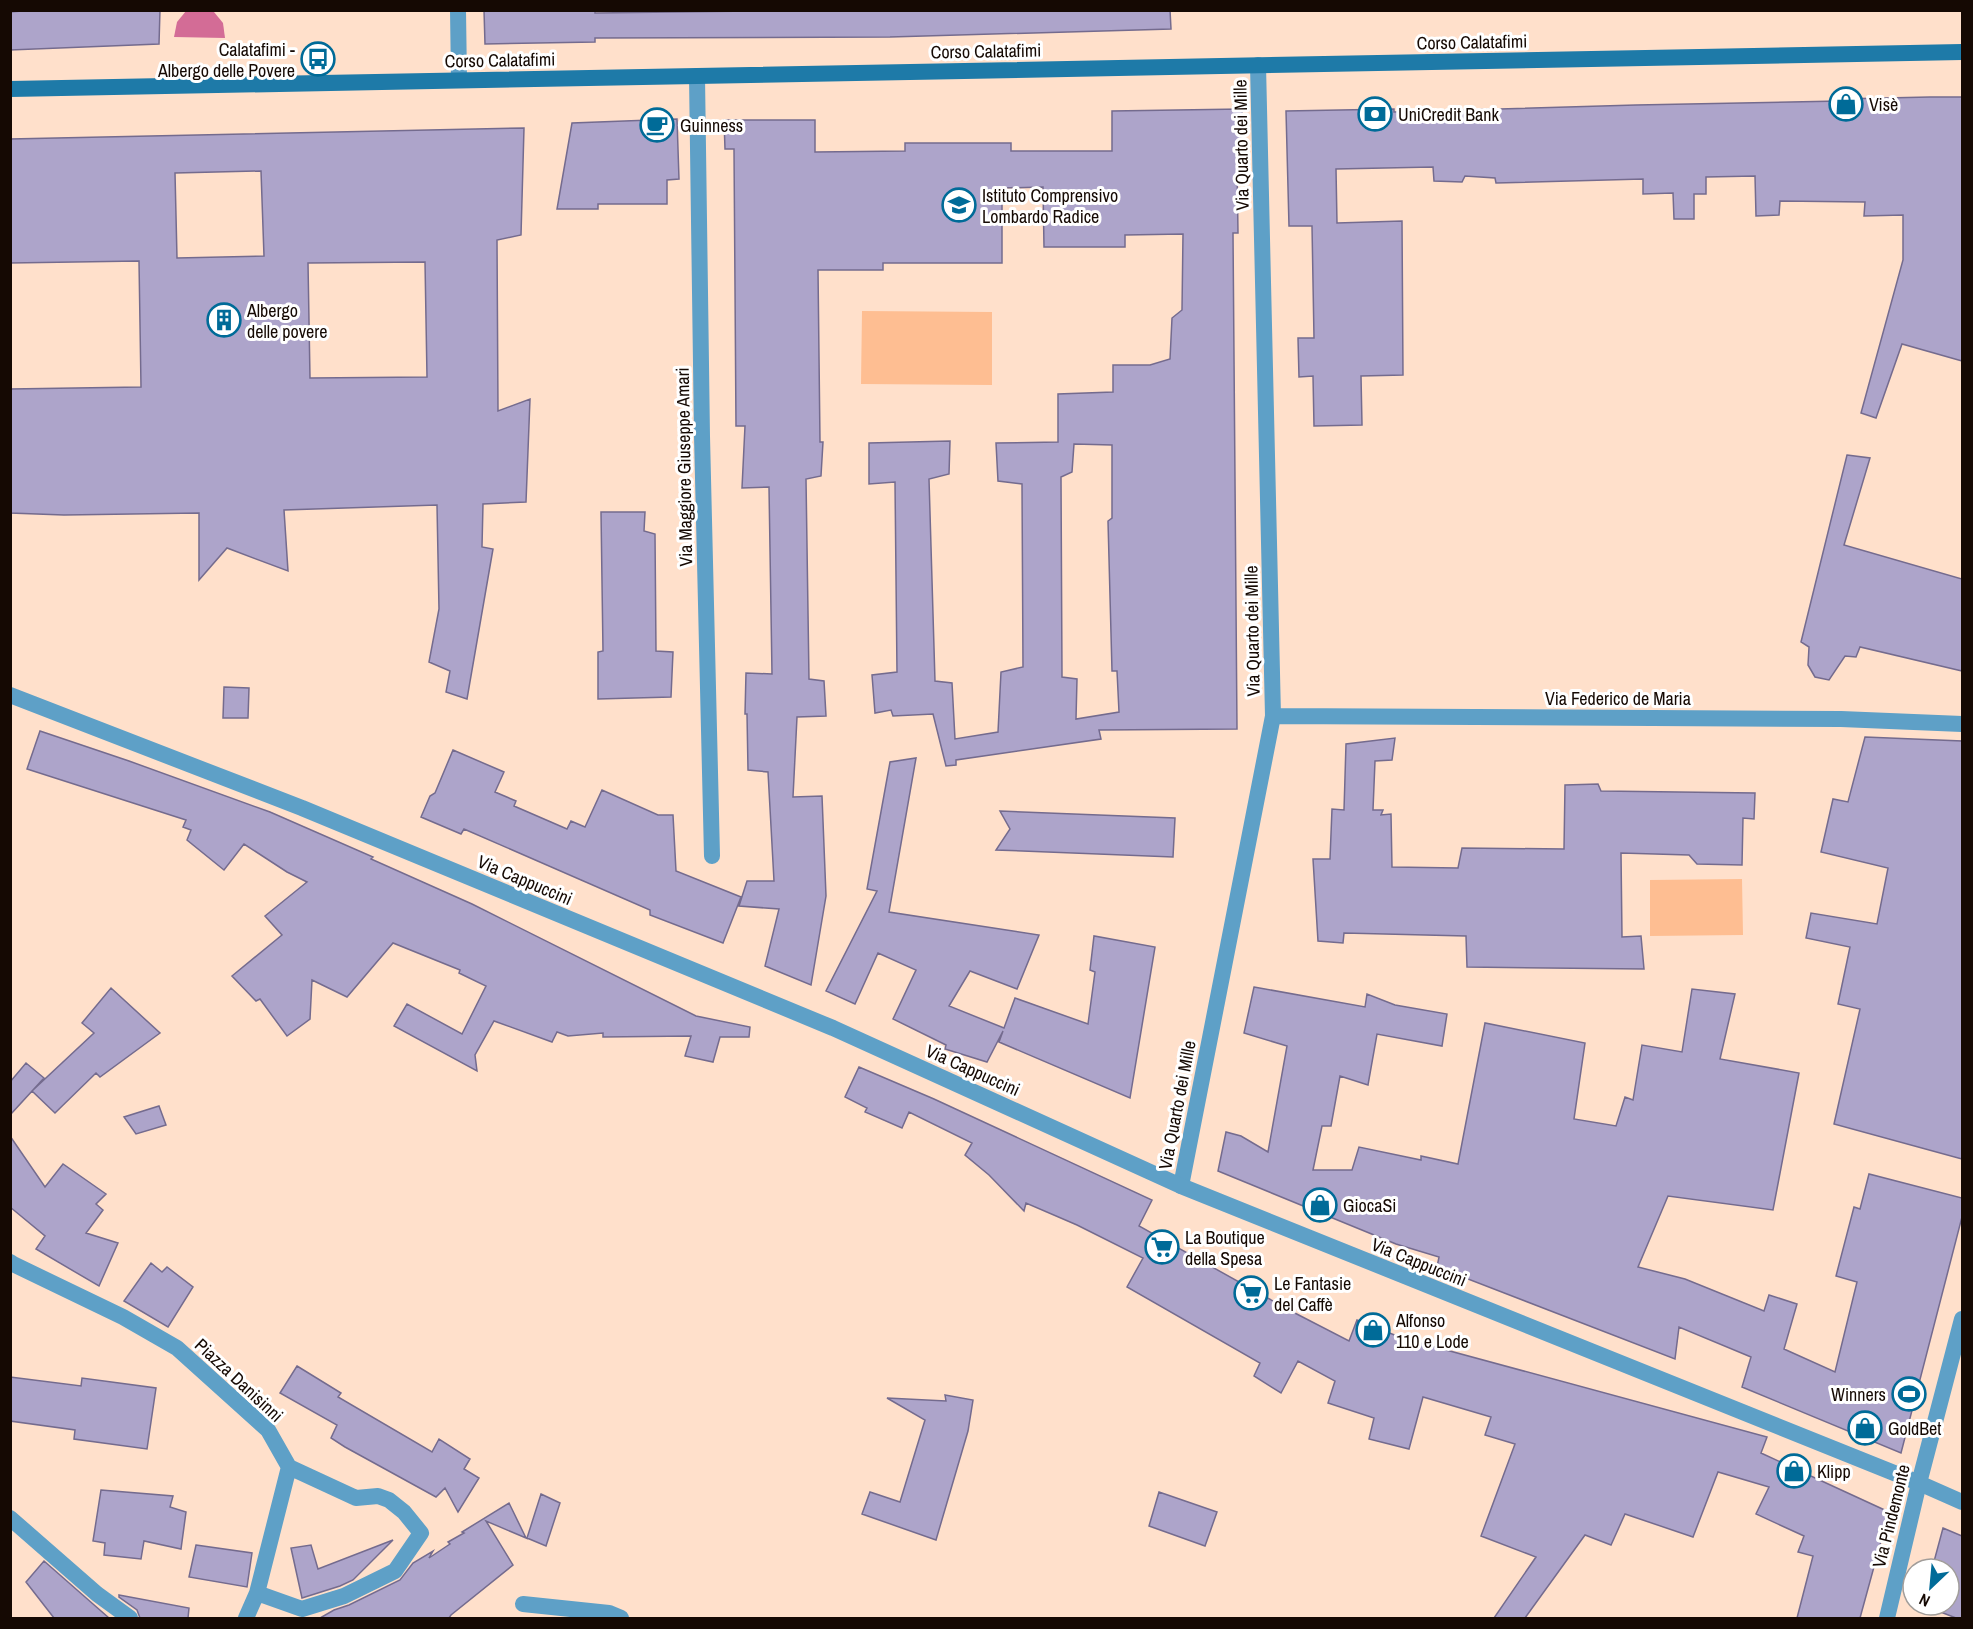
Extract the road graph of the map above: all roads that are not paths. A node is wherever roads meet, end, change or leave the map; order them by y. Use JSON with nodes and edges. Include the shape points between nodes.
{"nodes":[{"id":1,"x":458,"y":10,"type":"edge"},
{"id":2,"x":1962,"y":52,"type":"edge"},
{"id":3,"x":1258,"y":65,"type":"junction"},
{"id":4,"x":698,"y":76,"type":"junction"},
{"id":5,"x":459,"y":80,"type":"junction"},
{"id":6,"x":10,"y":89,"type":"edge"},
{"id":7,"x":10,"y":695,"type":"edge"},
{"id":8,"x":1274,"y":716,"type":"junction"},
{"id":9,"x":1962,"y":724,"type":"edge"},
{"id":10,"x":712,"y":856,"type":"dead end"},
{"id":11,"x":1181,"y":1186,"type":"junction"},
{"id":12,"x":11,"y":1263,"type":"edge"},
{"id":13,"x":1962,"y":1319,"type":"edge"},
{"id":14,"x":289,"y":1467,"type":"junction"},
{"id":15,"x":1919,"y":1483,"type":"junction"},
{"id":16,"x":1962,"y":1502,"type":"edge"},
{"id":17,"x":10,"y":1518,"type":"edge"},
{"id":18,"x":257,"y":1593,"type":"junction"},
{"id":19,"x":523,"y":1604,"type":"dead end"},
{"id":20,"x":130,"y":1618,"type":"edge"},
{"id":21,"x":246,"y":1618,"type":"edge"},
{"id":22,"x":621,"y":1618,"type":"edge"},
{"id":23,"x":1887,"y":1618,"type":"edge"}],
"edges":[{"from":1,"to":5,"type":"street"},
{"from":2,"to":3,"type":"main road","name":"Corso Calatafimi"},
{"from":3,"to":4,"type":"main road","name":"Corso Calatafimi"},
{"from":3,"to":8,"type":"street","name":"Via Quarto dei Mille"},
{"from":4,"to":5,"type":"main road","name":"Corso Calatafimi"},
{"from":4,"to":10,"type":"street","name":"Via Maggiore Giuseppe Amari"},
{"from":5,"to":6,"type":"main road","name":"Corso Calatafimi"},
{"from":7,"to":11,"type":"street","name":"Via Cappuccini","via":[[302,808],[833,1028]]},
{"from":8,"to":9,"type":"street","name":"Via Federico de Maria","via":[[1841,719]]},
{"from":8,"to":11,"type":"street","name":"Via Quarto dei Mille"},
{"from":11,"to":15,"type":"street","name":"Via Cappuccini"},
{"from":12,"to":14,"type":"street","name":"Piazza Danisinni","via":[[177,1348],[268,1430]]},
{"from":13,"to":15,"type":"street","name":"Via Pindemonte"},
{"from":14,"to":18,"type":"street"},
{"from":14,"to":18,"type":"street","via":[[356,1498],[378,1496],[389,1500],[421,1533],[395,1571],[345,1596],[302,1609]]},
{"from":15,"to":16,"type":"street","name":"Via Cappuccini"},
{"from":15,"to":23,"type":"street","name":"Via Pindemonte"},
{"from":17,"to":20,"type":"street"},
{"from":18,"to":21,"type":"street"},
{"from":19,"to":22,"type":"street","via":[[609,1613]]}]}
